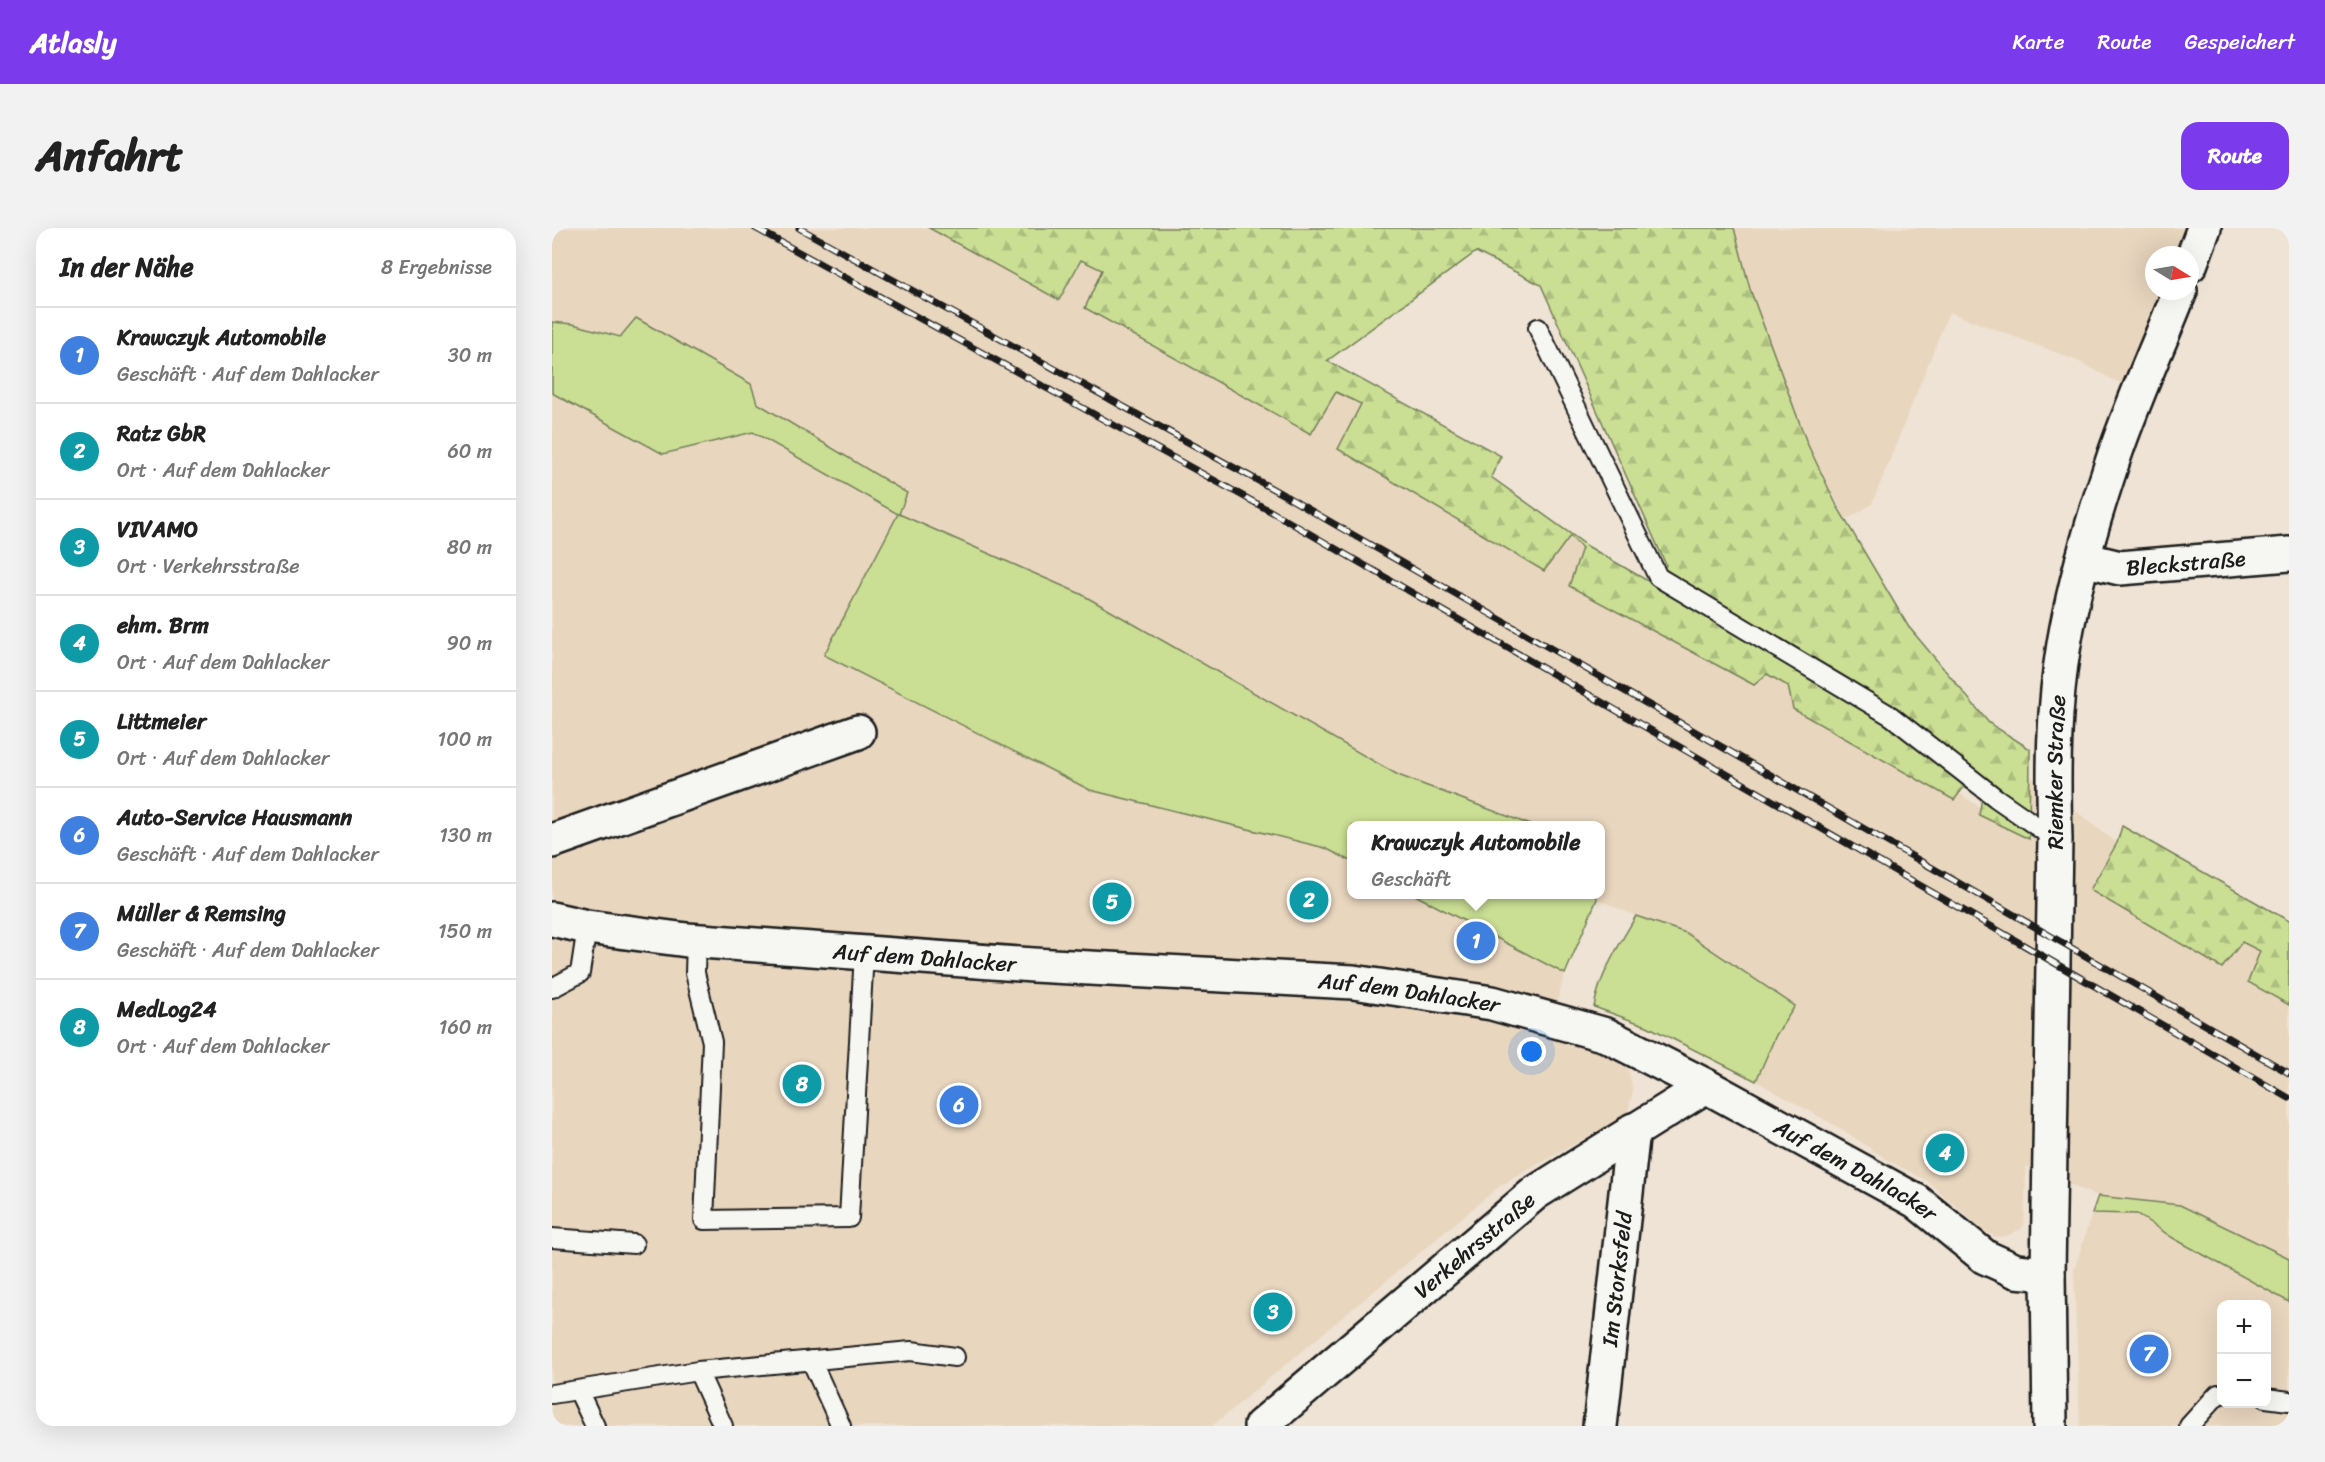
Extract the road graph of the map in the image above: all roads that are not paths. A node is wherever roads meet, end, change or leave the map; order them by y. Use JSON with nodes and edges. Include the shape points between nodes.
{"nodes":[{"id":1,"x":2204,"y":228,"type":"edge"},
{"id":2,"x":2197,"y":246,"type":"edge"},
{"id":3,"x":2176,"y":300,"type":"edge"},
{"id":4,"x":1539,"y":328,"type":"dead end"},
{"id":5,"x":2289,"y":554,"type":"edge"},
{"id":6,"x":2083,"y":559,"type":"junction"},
{"id":7,"x":858,"y":732,"type":"dead end"},
{"id":8,"x":2055,"y":839,"type":"junction"},
{"id":9,"x":552,"y":841,"type":"edge"},
{"id":10,"x":552,"y":920,"type":"edge"},
{"id":11,"x":587,"y":927,"type":"junction"},
{"id":12,"x":696,"y":940,"type":"junction"},
{"id":13,"x":864,"y":953,"type":"junction"},
{"id":14,"x":552,"y":988,"type":"edge"},
{"id":15,"x":1706,"y":1086,"type":"junction"},
{"id":16,"x":1634,"y":1130,"type":"junction"},
{"id":17,"x":552,"y":1238,"type":"edge"},
{"id":18,"x":634,"y":1244,"type":"dead end"},
{"id":19,"x":2048,"y":1274,"type":"junction"},
{"id":20,"x":954,"y":1357,"type":"dead end"},
{"id":21,"x":811,"y":1360,"type":"junction"},
{"id":22,"x":698,"y":1371,"type":"junction"},
{"id":23,"x":578,"y":1390,"type":"junction"},
{"id":24,"x":552,"y":1394,"type":"edge"},
{"id":25,"x":2217,"y":1394,"type":"edge"},
{"id":26,"x":2271,"y":1399,"type":"edge"},
{"id":27,"x":2289,"y":1401,"type":"edge"},
{"id":28,"x":595,"y":1426,"type":"edge"},
{"id":29,"x":723,"y":1426,"type":"edge"},
{"id":30,"x":841,"y":1426,"type":"edge"},
{"id":31,"x":1261,"y":1426,"type":"edge"},
{"id":32,"x":1600,"y":1426,"type":"edge"},
{"id":33,"x":2050,"y":1426,"type":"edge"},
{"id":34,"x":2189,"y":1426,"type":"edge"}],
"edges":[{"from":1,"to":2,"type":"street"},
{"from":3,"to":6,"type":"street","name":"Riemker Straße","via":[[2110,466]]},
{"from":4,"to":8,"type":"lane","via":[[1658,577],[1891,716]]},
{"from":5,"to":6,"type":"street","name":"Bleckstraße","via":[[2121,568]]},
{"from":6,"to":8,"type":"street","name":"Riemker Straße","via":[[2064,644],[2056,716]]},
{"from":7,"to":9,"type":"street"},
{"from":8,"to":19,"type":"street","name":"Riemker Straße"},
{"from":10,"to":11,"type":"street","name":"Auf dem Dahlacker"},
{"from":11,"to":12,"type":"street","name":"Auf dem Dahlacker"},
{"from":11,"to":14,"type":"lane","via":[[580,973]]},
{"from":12,"to":13,"type":"street","name":"Auf dem Dahlacker"},
{"from":12,"to":13,"type":"lane","via":[[695,973],[712,1042],[704,1220],[849,1218]]},
{"from":13,"to":15,"type":"street","name":"Auf dem Dahlacker","via":[[1405,988],[1492,1003],[1577,1025],[1606,1035]]},
{"from":15,"to":16,"type":"street","name":"Verkehrsstraße"},
{"from":15,"to":19,"type":"street","name":"Auf dem Dahlacker","via":[[1916,1201],[1985,1257],[2016,1270]]},
{"from":16,"to":31,"type":"street","name":"Verkehrsstraße","via":[[1535,1193]]},
{"from":16,"to":32,"type":"street","name":"Im Storksfeld"},
{"from":17,"to":18,"type":"lane"},
{"from":19,"to":33,"type":"street"},
{"from":20,"to":21,"type":"lane","via":[[911,1351]]},
{"from":21,"to":22,"type":"lane"},
{"from":21,"to":30,"type":"lane"},
{"from":22,"to":23,"type":"lane"},
{"from":22,"to":29,"type":"lane"},
{"from":23,"to":24,"type":"lane"},
{"from":23,"to":28,"type":"lane"},
{"from":25,"to":34,"type":"lane"},
{"from":26,"to":27,"type":"lane"}]}
